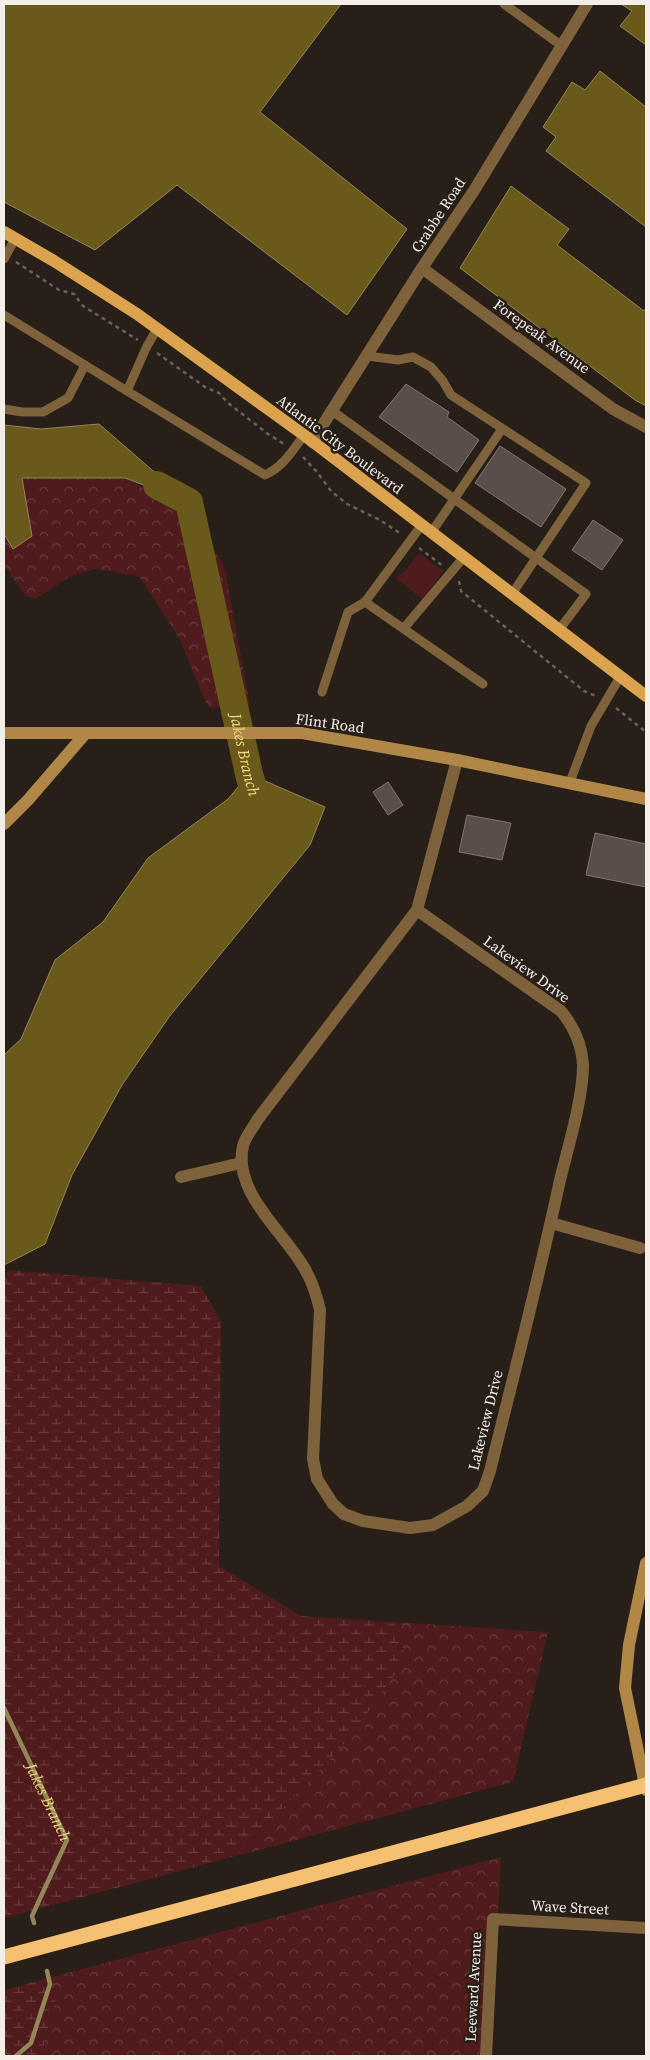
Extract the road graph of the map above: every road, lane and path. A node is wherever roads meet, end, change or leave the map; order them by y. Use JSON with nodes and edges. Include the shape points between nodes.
{"nodes":[{"id":1,"x":504,"y":4,"type":"edge"},
{"id":2,"x":587,"y":4,"type":"edge"},
{"id":3,"x":562,"y":46,"type":"junction"},
{"id":4,"x":4,"y":232,"type":"edge"},
{"id":5,"x":15,"y":239,"type":"junction"},
{"id":6,"x":5,"y":257,"type":"edge"},
{"id":7,"x":422,"y":268,"type":"junction"},
{"id":8,"x":4,"y":315,"type":"edge"},
{"id":9,"x":157,"y":329,"type":"junction"},
{"id":10,"x":147,"y":346,"type":"junction"},
{"id":11,"x":367,"y":356,"type":"junction"},
{"id":12,"x":86,"y":365,"type":"junction"},
{"id":13,"x":127,"y":390,"type":"junction"},
{"id":14,"x":4,"y":409,"type":"edge"},
{"id":15,"x":331,"y":410,"type":"junction"},
{"id":16,"x":646,"y":426,"type":"edge"},
{"id":17,"x":502,"y":429,"type":"junction"},
{"id":18,"x":308,"y":439,"type":"junction"},
{"id":19,"x":293,"y":450,"type":"junction"},
{"id":20,"x":454,"y":500,"type":"junction"},
{"id":21,"x":426,"y":529,"type":"junction"},
{"id":22,"x":400,"y":534,"type":"dead end"},
{"id":23,"x":418,"y":548,"type":"dead end"},
{"id":24,"x":464,"y":557,"type":"junction"},
{"id":25,"x":537,"y":559,"type":"junction"},
{"id":26,"x":443,"y":566,"type":"dead end"},
{"id":27,"x":458,"y":578,"type":"dead end"},
{"id":28,"x":512,"y":594,"type":"junction"},
{"id":29,"x":365,"y":602,"type":"junction"},
{"id":30,"x":404,"y":628,"type":"junction"},
{"id":31,"x":559,"y":630,"type":"junction"},
{"id":32,"x":620,"y":677,"type":"junction"},
{"id":33,"x":484,"y":684,"type":"dead end"},
{"id":34,"x":322,"y":692,"type":"dead end"},
{"id":35,"x":646,"y":696,"type":"edge"},
{"id":36,"x":607,"y":701,"type":"junction"},
{"id":37,"x":646,"y":732,"type":"edge"},
{"id":38,"x":4,"y":733,"type":"edge"},
{"id":39,"x":85,"y":734,"type":"junction"},
{"id":40,"x":457,"y":760,"type":"junction"},
{"id":41,"x":570,"y":782,"type":"junction"},
{"id":42,"x":646,"y":799,"type":"edge"},
{"id":43,"x":4,"y":824,"type":"edge"},
{"id":44,"x":417,"y":910,"type":"junction"},
{"id":45,"x":241,"y":1163,"type":"junction"},
{"id":46,"x":181,"y":1177,"type":"dead end"},
{"id":47,"x":551,"y":1223,"type":"junction"},
{"id":48,"x":640,"y":1248,"type":"dead end"},
{"id":49,"x":646,"y":1562,"type":"edge"},
{"id":50,"x":646,"y":1787,"type":"edge"},
{"id":51,"x":493,"y":1919,"type":"joint"},
{"id":52,"x":646,"y":1928,"type":"edge"},
{"id":53,"x":4,"y":1957,"type":"edge"},
{"id":54,"x":486,"y":2056,"type":"edge"}],
"edges":[{"from":1,"to":3,"type":"lane"},
{"from":2,"to":3,"type":"street","name":"Crabbe Road"},
{"from":3,"to":7,"type":"street","name":"Crabbe Road"},
{"from":4,"to":5,"type":"main road","name":"Atlantic City Boulevard"},
{"from":5,"to":6,"type":"lane"},
{"from":5,"to":9,"type":"main road","name":"Atlantic City Boulevard"},
{"from":6,"to":10,"type":"path","via":[[58,290],[74,294],[83,306]]},
{"from":7,"to":11,"type":"street","name":"Crabbe Road"},
{"from":7,"to":16,"type":"street","name":"Forepeak Avenue","via":[[613,409]]},
{"from":8,"to":12,"type":"lane"},
{"from":9,"to":10,"type":"lane"},
{"from":9,"to":18,"type":"main road","name":"Atlantic City Boulevard"},
{"from":10,"to":13,"type":"lane"},
{"from":10,"to":19,"type":"path","via":[[205,387],[220,393],[228,403]]},
{"from":11,"to":15,"type":"street","name":"Crabbe Road"},
{"from":11,"to":17,"type":"lane","via":[[398,360],[413,357],[443,380],[451,395]]},
{"from":12,"to":13,"type":"lane"},
{"from":12,"to":14,"type":"lane","via":[[68,398],[43,412]]},
{"from":13,"to":19,"type":"lane","via":[[265,475],[273,472]]},
{"from":15,"to":18,"type":"street","name":"Crabbe Road"},
{"from":15,"to":20,"type":"lane"},
{"from":17,"to":20,"type":"lane"},
{"from":17,"to":25,"type":"lane","via":[[586,483]]},
{"from":18,"to":19,"type":"lane"},
{"from":18,"to":21,"type":"main road","name":"Atlantic City Boulevard"},
{"from":19,"to":22,"type":"path","via":[[309,462],[331,491],[346,504],[380,520]]},
{"from":20,"to":21,"type":"lane"},
{"from":20,"to":25,"type":"lane"},
{"from":21,"to":24,"type":"main road","name":"Atlantic City Boulevard"},
{"from":21,"to":29,"type":"lane"},
{"from":23,"to":26,"type":"path"},
{"from":24,"to":28,"type":"main road","name":"Atlantic City Boulevard"},
{"from":24,"to":30,"type":"lane"},
{"from":25,"to":28,"type":"lane"},
{"from":25,"to":31,"type":"lane","via":[[586,594]]},
{"from":27,"to":36,"type":"path","via":[[461,591],[584,691]]},
{"from":28,"to":31,"type":"main road","name":"Atlantic City Boulevard"},
{"from":29,"to":30,"type":"lane"},
{"from":29,"to":34,"type":"lane","via":[[348,612]]},
{"from":30,"to":33,"type":"lane"},
{"from":31,"to":32,"type":"main road","name":"Atlantic City Boulevard"},
{"from":32,"to":35,"type":"main road","name":"Atlantic City Boulevard"},
{"from":32,"to":36,"type":"lane"},
{"from":36,"to":37,"type":"path"},
{"from":36,"to":41,"type":"lane","via":[[591,726]]},
{"from":38,"to":39,"type":"street","name":"Flint Road"},
{"from":39,"to":40,"type":"street","name":"Flint Road","via":[[302,733]]},
{"from":39,"to":43,"type":"street"},
{"from":40,"to":41,"type":"street","name":"Flint Road"},
{"from":40,"to":44,"type":"street"},
{"from":41,"to":42,"type":"street","name":"Flint Road"},
{"from":44,"to":45,"type":"street","via":[[258,1119],[243,1145]]},
{"from":44,"to":47,"type":"street","name":"Lakeview Drive","via":[[561,1011],[572,1024],[582,1048],[582,1075]]},
{"from":45,"to":46,"type":"street"},
{"from":45,"to":47,"type":"street","name":"Lakeview Drive","via":[[259,1207],[307,1273],[318,1299],[313,1459],[317,1478],[333,1504],[344,1514],[363,1521],[410,1528],[434,1525],[466,1506],[483,1491]]},
{"from":47,"to":48,"type":"street"},
{"from":49,"to":50,"type":"street","via":[[624,1688]]},
{"from":50,"to":53,"type":"highway"},
{"from":51,"to":52,"type":"street","name":"Wave Street"},
{"from":51,"to":54,"type":"street","name":"Leeward Avenue"}]}
